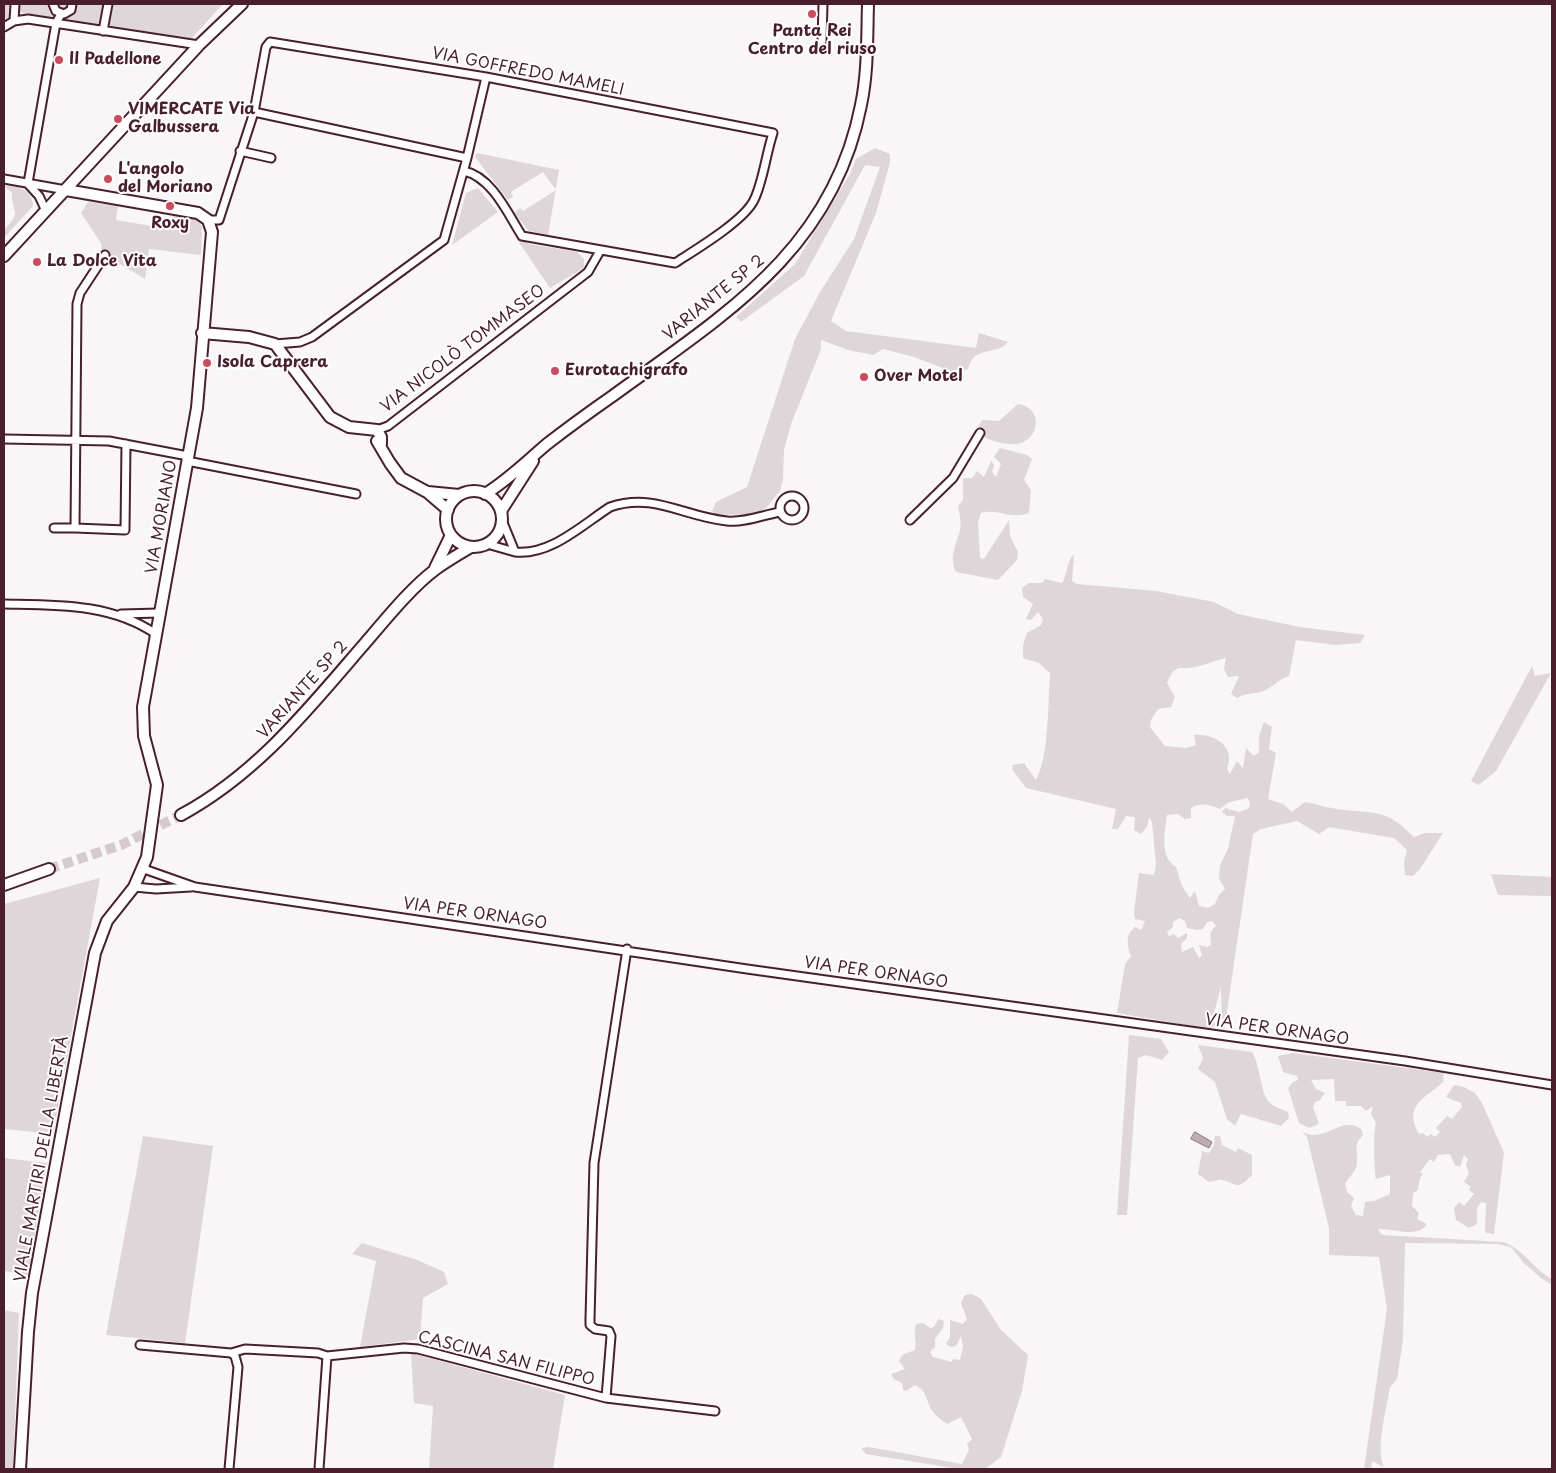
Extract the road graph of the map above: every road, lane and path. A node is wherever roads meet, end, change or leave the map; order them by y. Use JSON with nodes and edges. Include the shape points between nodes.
{"nodes":[{"id":1,"x":15,"y":4,"type":"edge"},
{"id":2,"x":53,"y":4,"type":"edge"},
{"id":3,"x":72,"y":4,"type":"edge"},
{"id":4,"x":108,"y":4,"type":"edge"},
{"id":5,"x":242,"y":4,"type":"edge"},
{"id":6,"x":823,"y":4,"type":"edge"},
{"id":7,"x":868,"y":4,"type":"edge"},
{"id":8,"x":61,"y":14,"type":"junction"},
{"id":9,"x":14,"y":21,"type":"junction"},
{"id":10,"x":56,"y":23,"type":"junction"},
{"id":11,"x":4,"y":27,"type":"edge"},
{"id":12,"x":103,"y":31,"type":"junction"},
{"id":13,"x":822,"y":41,"type":"dead end"},
{"id":14,"x":199,"y":45,"type":"junction"},
{"id":15,"x":486,"y":77,"type":"junction"},
{"id":16,"x":254,"y":112,"type":"junction"},
{"id":17,"x":240,"y":151,"type":"junction"},
{"id":18,"x":271,"y":158,"type":"dead end"},
{"id":19,"x":467,"y":158,"type":"junction"},
{"id":20,"x":464,"y":171,"type":"junction"},
{"id":21,"x":4,"y":179,"type":"edge"},
{"id":22,"x":28,"y":184,"type":"junction"},
{"id":23,"x":66,"y":190,"type":"junction"},
{"id":24,"x":46,"y":212,"type":"junction"},
{"id":25,"x":208,"y":220,"type":"junction"},
{"id":26,"x":600,"y":251,"type":"junction"},
{"id":27,"x":104,"y":255,"type":"dead end"},
{"id":28,"x":4,"y":256,"type":"edge"},
{"id":29,"x":202,"y":335,"type":"junction"},
{"id":30,"x":275,"y":344,"type":"junction"},
{"id":31,"x":375,"y":430,"type":"junction"},
{"id":32,"x":980,"y":433,"type":"dead end"},
{"id":33,"x":4,"y":440,"type":"edge"},
{"id":34,"x":74,"y":441,"type":"junction"},
{"id":35,"x":126,"y":444,"type":"junction"},
{"id":36,"x":538,"y":453,"type":"junction"},
{"id":37,"x":188,"y":458,"type":"junction"},
{"id":38,"x":427,"y":492,"type":"junction"},
{"id":39,"x":356,"y":494,"type":"dead end"},
{"id":40,"x":485,"y":494,"type":"junction"},
{"id":41,"x":459,"y":496,"type":"junction"},
{"id":42,"x":448,"y":510,"type":"junction"},
{"id":43,"x":780,"y":512,"type":"dead end"},
{"id":44,"x":501,"y":515,"type":"junction"},
{"id":45,"x":910,"y":520,"type":"dead end"},
{"id":46,"x":54,"y":528,"type":"dead end"},
{"id":47,"x":74,"y":528,"type":"junction"},
{"id":48,"x":451,"y":535,"type":"junction"},
{"id":49,"x":487,"y":544,"type":"junction"},
{"id":50,"x":471,"y":547,"type":"junction"},
{"id":51,"x":515,"y":552,"type":"junction"},
{"id":52,"x":435,"y":569,"type":"junction"},
{"id":53,"x":4,"y":604,"type":"edge"},
{"id":54,"x":159,"y":613,"type":"junction"},
{"id":55,"x":118,"y":614,"type":"junction"},
{"id":56,"x":156,"y":634,"type":"junction"},
{"id":57,"x":181,"y":815,"type":"tunnel mouth"},
{"id":58,"x":49,"y":869,"type":"tunnel mouth"},
{"id":59,"x":144,"y":869,"type":"junction"},
{"id":60,"x":4,"y":885,"type":"edge"},
{"id":61,"x":195,"y":887,"type":"junction"},
{"id":62,"x":132,"y":891,"type":"junction"},
{"id":63,"x":627,"y":949,"type":"junction"},
{"id":64,"x":1552,"y":1085,"type":"edge"},
{"id":65,"x":140,"y":1345,"type":"dead end"},
{"id":66,"x":231,"y":1353,"type":"junction"},
{"id":67,"x":326,"y":1356,"type":"junction"},
{"id":68,"x":606,"y":1398,"type":"junction"},
{"id":69,"x":715,"y":1411,"type":"dead end"},
{"id":70,"x":20,"y":1469,"type":"edge"},
{"id":71,"x":229,"y":1469,"type":"edge"},
{"id":72,"x":319,"y":1469,"type":"edge"}],
"edges":[{"from":1,"to":9,"type":"street"},
{"from":2,"to":8,"type":"street"},
{"from":3,"to":8,"type":"street","via":[[69,12]]},
{"from":4,"to":12,"type":"street"},
{"from":5,"to":14,"type":"street"},
{"from":6,"to":13,"type":"street"},
{"from":7,"to":36,"type":"street","name":"VARIANTE SP 2","via":[[865,76],[854,135],[833,189],[808,230],[760,284]]},
{"from":8,"to":10,"type":"street"},
{"from":9,"to":10,"type":"street","via":[[28,19]]},
{"from":9,"to":11,"type":"street"},
{"from":10,"to":12,"type":"street"},
{"from":10,"to":22,"type":"street"},
{"from":12,"to":14,"type":"street"},
{"from":14,"to":23,"type":"street"},
{"from":15,"to":16,"type":"street","name":"VIA GOFFREDO MAMELI","via":[[270,42],[266,46]]},
{"from":15,"to":19,"type":"street"},
{"from":15,"to":26,"type":"street","name":"VIA GOFFREDO MAMELI","via":[[773,133],[754,201],[720,233],[675,263]]},
{"from":16,"to":17,"type":"street"},
{"from":16,"to":19,"type":"street"},
{"from":17,"to":18,"type":"street"},
{"from":17,"to":25,"type":"street","via":[[219,220]]},
{"from":19,"to":20,"type":"street"},
{"from":20,"to":26,"type":"street","via":[[475,174],[487,184],[522,236]]},
{"from":20,"to":30,"type":"street","via":[[444,240],[312,337],[300,342]]},
{"from":21,"to":22,"type":"street"},
{"from":22,"to":23,"type":"street"},
{"from":22,"to":24,"type":"street","via":[[40,196]]},
{"from":23,"to":24,"type":"street"},
{"from":23,"to":25,"type":"street","via":[[192,212]]},
{"from":24,"to":28,"type":"street"},
{"from":25,"to":29,"type":"street","name":"VIA MORIANO","via":[[212,232]]},
{"from":26,"to":31,"type":"street","name":"VIA NICOLÒ TOMMASEO","via":[[588,272],[388,426]]},
{"from":27,"to":34,"type":"street","via":[[80,293],[77,304]]},
{"from":29,"to":30,"type":"street"},
{"from":29,"to":37,"type":"street","name":"VIA MORIANO","via":[[197,408]]},
{"from":30,"to":31,"type":"street","name":"VIA NICOLÒ TOMMASEO","via":[[330,417],[349,427]]},
{"from":31,"to":38,"type":"street","via":[[376,439],[397,473],[408,483]]},
{"from":32,"to":45,"type":"street","via":[[953,478]]},
{"from":33,"to":34,"type":"street"},
{"from":34,"to":35,"type":"street"},
{"from":34,"to":47,"type":"street"},
{"from":35,"to":37,"type":"street"},
{"from":35,"to":47,"type":"street","via":[[125,530]]},
{"from":36,"to":40,"type":"street","name":"VARIANTE SP 2"},
{"from":36,"to":44,"type":"street","name":"VARIANTE SP 2"},
{"from":37,"to":39,"type":"street"},
{"from":37,"to":54,"type":"street","name":"VIA MORIANO"},
{"from":38,"to":41,"type":"street"},
{"from":38,"to":42,"type":"street"},
{"from":40,"to":41,"type":"street","via":[[472,491]]},
{"from":40,"to":44,"type":"street","via":[[492,498]]},
{"from":41,"to":42,"type":"street"},
{"from":42,"to":48,"type":"street","via":[[446,523]]},
{"from":43,"to":51,"type":"street","via":[[727,521],[646,501],[610,507],[544,548]]},
{"from":44,"to":49,"type":"street","name":"VARIANTE SP 2","via":[[499,531]]},
{"from":44,"to":51,"type":"street"},
{"from":46,"to":47,"type":"street"},
{"from":48,"to":50,"type":"street"},
{"from":48,"to":52,"type":"street","name":"VARIANTE SP 2"},
{"from":49,"to":50,"type":"street","name":"VARIANTE SP 2"},
{"from":49,"to":51,"type":"street"},
{"from":50,"to":52,"type":"street","name":"VARIANTE SP 2"},
{"from":52,"to":57,"type":"street","name":"VARIANTE SP 2","via":[[269,750],[231,785]]},
{"from":53,"to":55,"type":"street","via":[[68,606]]},
{"from":54,"to":55,"type":"street"},
{"from":54,"to":56,"type":"street","name":"VIA MORIANO"},
{"from":55,"to":56,"type":"street"},
{"from":56,"to":59,"type":"street","name":"VIA MORIANO","via":[[142,712],[144,736],[157,785]]},
{"from":58,"to":60,"type":"street"},
{"from":59,"to":61,"type":"street","name":"VIA PER ORNAGO"},
{"from":59,"to":62,"type":"street","name":"VIA MORIANO"},
{"from":61,"to":62,"type":"street","name":"VIA PER ORNAGO"},
{"from":61,"to":63,"type":"street","name":"VIA PER ORNAGO"},
{"from":62,"to":70,"type":"street","name":"VIALE MARTIRI DELLA LIBERTÀ","via":[[108,921],[95,953],[32,1293]]},
{"from":63,"to":64,"type":"street","name":"VIA PER ORNAGO"},
{"from":63,"to":68,"type":"street","via":[[592,1182],[590,1325],[609,1331],[611,1336]]},
{"from":65,"to":66,"type":"street","name":"CASCINA SAN FILIPPO"},
{"from":66,"to":67,"type":"street","name":"CASCINA SAN FILIPPO","via":[[245,1349]]},
{"from":66,"to":71,"type":"street","via":[[238,1367]]},
{"from":67,"to":68,"type":"street","name":"CASCINA SAN FILIPPO","via":[[418,1349]]},
{"from":67,"to":72,"type":"street"},
{"from":68,"to":69,"type":"street","name":"CASCINA SAN FILIPPO"}]}
